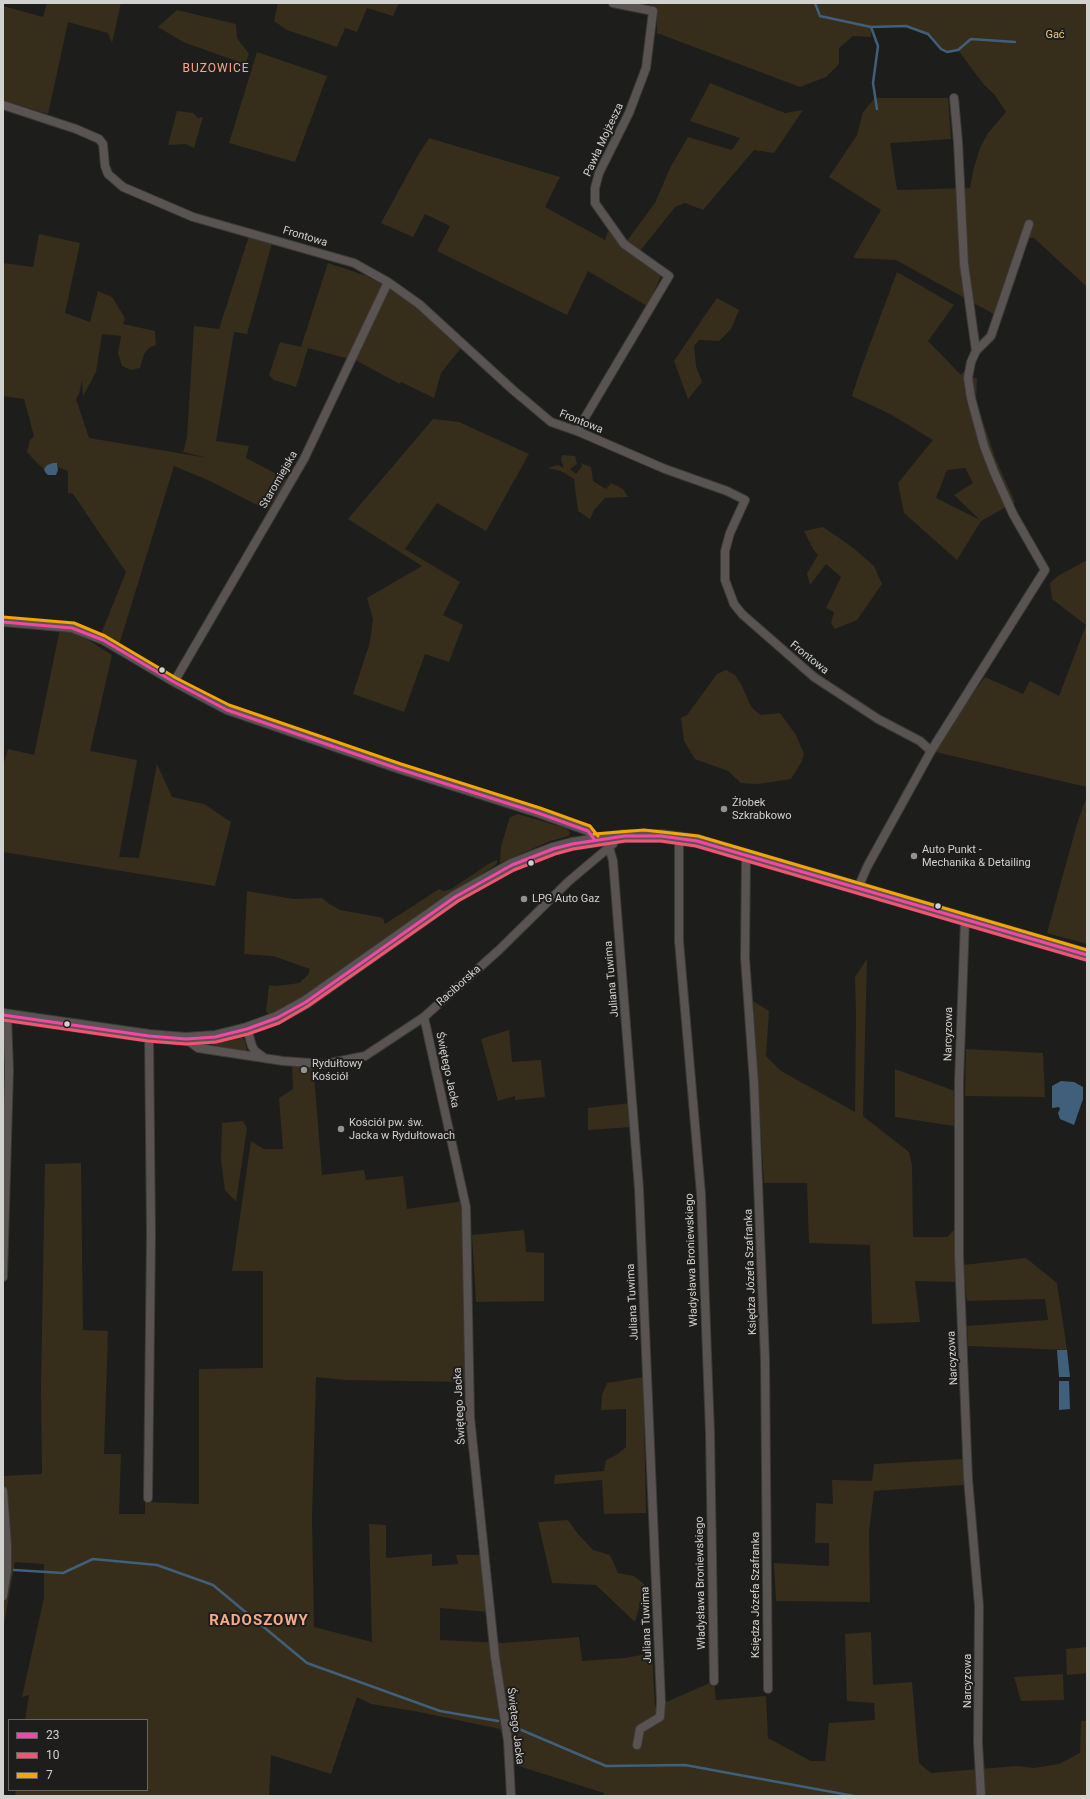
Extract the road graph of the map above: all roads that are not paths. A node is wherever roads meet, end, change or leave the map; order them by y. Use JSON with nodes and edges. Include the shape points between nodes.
{"nodes":[{"id":1,"x":613,"y":3,"type":"edge"},
{"id":2,"x":954,"y":98,"type":"dead end"},
{"id":3,"x":3,"y":105,"type":"edge"},
{"id":4,"x":1029,"y":224,"type":"dead end"},
{"id":5,"x":388,"y":282,"type":"junction"},
{"id":6,"x":976,"y":351,"type":"junction"},
{"id":7,"x":577,"y":431,"type":"junction"},
{"id":8,"x":3,"y":622,"type":"edge"},
{"id":9,"x":174,"y":682,"type":"junction"},
{"id":10,"x":931,"y":750,"type":"junction"},
{"id":11,"x":620,"y":836,"type":"junction"},
{"id":12,"x":678,"y":838,"type":"junction"},
{"id":13,"x":594,"y":839,"type":"junction"},
{"id":14,"x":609,"y":847,"type":"junction"},
{"id":15,"x":746,"y":855,"type":"junction"},
{"id":16,"x":859,"y":883,"type":"junction"},
{"id":17,"x":964,"y":920,"type":"junction"},
{"id":18,"x":1087,"y":955,"type":"edge"},
{"id":19,"x":5,"y":1015,"type":"edge"},
{"id":20,"x":424,"y":1017,"type":"junction"},
{"id":21,"x":247,"y":1029,"type":"junction"},
{"id":22,"x":149,"y":1036,"type":"junction"},
{"id":23,"x":186,"y":1039,"type":"junction"},
{"id":24,"x":264,"y":1058,"type":"junction"},
{"id":25,"x":3,"y":1277,"type":"edge"},
{"id":26,"x":3,"y":1491,"type":"edge"},
{"id":27,"x":148,"y":1498,"type":"dead end"},
{"id":28,"x":3,"y":1596,"type":"edge"},
{"id":29,"x":714,"y":1681,"type":"dead end"},
{"id":30,"x":768,"y":1688,"type":"dead end"},
{"id":31,"x":637,"y":1745,"type":"dead end"},
{"id":32,"x":511,"y":1796,"type":"edge"},
{"id":33,"x":981,"y":1796,"type":"edge"}],
"edges":[{"from":1,"to":7,"type":"street","name":"Pawła Mojżesza","via":[[653,11],[646,68],[629,113],[599,173],[595,203],[624,244],[669,276]]},
{"from":2,"to":6,"type":"street","via":[[964,264]]},
{"from":3,"to":5,"type":"street","name":"Frontowa","via":[[99,139],[103,144],[108,174],[123,187],[192,217],[354,263]]},
{"from":4,"to":6,"type":"street","via":[[991,336]]},
{"from":5,"to":7,"type":"street","name":"Frontowa","via":[[419,304],[551,422]]},
{"from":5,"to":9,"type":"street","name":"Staromiejska","via":[[304,459]]},
{"from":6,"to":10,"type":"street","via":[[968,378],[984,446],[1013,514],[1045,570]]},
{"from":7,"to":10,"type":"street","name":"Frontowa","via":[[745,500],[730,533],[724,563],[727,586],[738,609],[814,677]]},
{"from":8,"to":9,"type":"street","via":[[72,628],[102,640]]},
{"from":9,"to":13,"type":"street","via":[[227,710],[552,818],[588,831]]},
{"from":10,"to":16,"type":"street"},
{"from":11,"to":12,"type":"main road","name":"Raciborska"},
{"from":11,"to":13,"type":"main road","name":"Raciborska"},
{"from":11,"to":14,"type":"street","name":"Raciborska"},
{"from":12,"to":15,"type":"main road","name":"Raciborska"},
{"from":12,"to":29,"type":"street","name":"Władysława Broniewskiego","via":[[679,940],[701,1194],[710,1433]]},
{"from":13,"to":21,"type":"main road","name":"Raciborska","via":[[553,848],[506,868],[455,897],[306,1002],[277,1018]]},
{"from":14,"to":20,"type":"street","name":"Raciborska","via":[[569,881],[499,950]]},
{"from":14,"to":31,"type":"street","name":"Juliana Tuwima","via":[[614,869],[639,1188],[661,1702],[660,1717],[640,1729]]},
{"from":15,"to":16,"type":"main road","name":"Raciborska"},
{"from":15,"to":30,"type":"street","name":"Księdza Józefa Szafranka","via":[[745,958],[754,1091],[765,1359]]},
{"from":16,"to":17,"type":"main road","name":"Raciborska"},
{"from":17,"to":18,"type":"main road","name":"Raciborska"},
{"from":17,"to":33,"type":"street","name":"Narcyzowa","via":[[959,1081],[959,1256],[968,1479],[979,1606],[978,1742]]},
{"from":19,"to":22,"type":"main road","name":"Raciborska"},
{"from":19,"to":25,"type":"street","via":[[9,1070]]},
{"from":20,"to":24,"type":"street","name":"Raciborska","via":[[365,1056],[324,1064]]},
{"from":20,"to":32,"type":"street","name":"Świętego Jacka","via":[[466,1207],[470,1417],[495,1657],[508,1741]]},
{"from":21,"to":23,"type":"main road","name":"Raciborska","via":[[215,1037]]},
{"from":21,"to":24,"type":"street","via":[[255,1051]]},
{"from":22,"to":23,"type":"main road","name":"Raciborska"},
{"from":22,"to":27,"type":"street","via":[[151,1218]]},
{"from":23,"to":24,"type":"street","name":"Raciborska","via":[[198,1048]]},
{"from":26,"to":28,"type":"street","via":[[7,1545],[7,1571]]}]}
